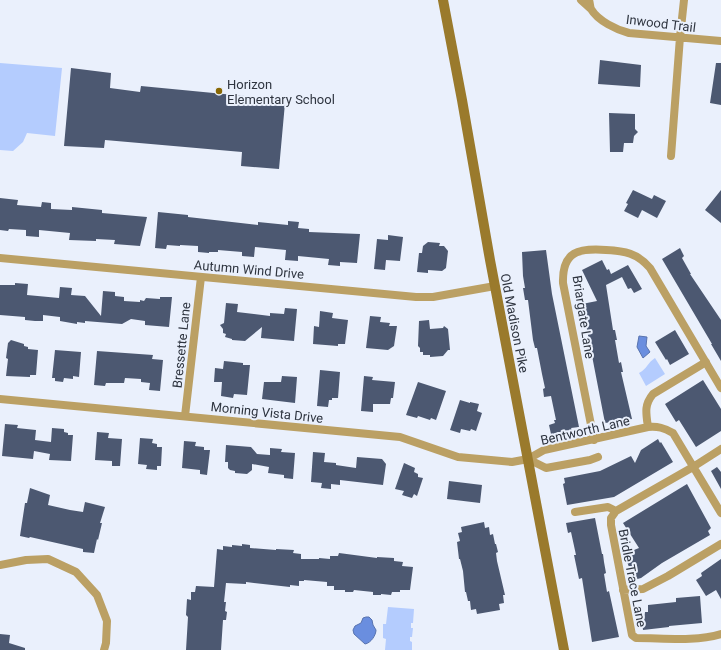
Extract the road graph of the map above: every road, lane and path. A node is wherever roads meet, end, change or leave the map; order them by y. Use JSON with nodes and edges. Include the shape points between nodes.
{"nodes":[{"id":1,"x":443,"y":0,"type":"edge"},
{"id":2,"x":581,"y":0,"type":"edge"},
{"id":3,"x":589,"y":0,"type":"edge"},
{"id":4,"x":684,"y":0,"type":"edge"},
{"id":5,"x":591,"y":9,"type":"junction"},
{"id":6,"x":680,"y":38,"type":"junction"},
{"id":7,"x":721,"y":41,"type":"edge"},
{"id":8,"x":671,"y":156,"type":"dead end"},
{"id":9,"x":0,"y":258,"type":"edge"},
{"id":10,"x":201,"y":277,"type":"junction"},
{"id":11,"x":495,"y":286,"type":"junction"},
{"id":12,"x":706,"y":362,"type":"junction"},
{"id":13,"x":721,"y":388,"type":"edge"},
{"id":14,"x":0,"y":399,"type":"edge"},
{"id":15,"x":185,"y":416,"type":"junction"},
{"id":16,"x":648,"y":427,"type":"junction"},
{"id":17,"x":594,"y":440,"type":"junction"},
{"id":18,"x":721,"y":448,"type":"edge"},
{"id":19,"x":598,"y":457,"type":"dead end"},
{"id":20,"x":528,"y":459,"type":"junction"},
{"id":21,"x":693,"y":467,"type":"junction"},
{"id":22,"x":616,"y":511,"type":"junction"},
{"id":23,"x":575,"y":512,"type":"dead end"},
{"id":24,"x":721,"y":512,"type":"edge"},
{"id":25,"x":721,"y":544,"type":"edge"},
{"id":26,"x":0,"y":565,"type":"edge"},
{"id":27,"x":623,"y":590,"type":"junction"},
{"id":28,"x":721,"y":634,"type":"edge"},
{"id":29,"x":104,"y":650,"type":"edge"},
{"id":30,"x":564,"y":650,"type":"edge"}],
"edges":[{"from":1,"to":11,"type":"main road","name":"Old Madison Pike"},
{"from":2,"to":5,"type":"street","name":"Inwood Trail"},
{"from":3,"to":5,"type":"street"},
{"from":4,"to":6,"type":"street"},
{"from":5,"to":6,"type":"street","name":"Inwood Trail","via":[[618,30]]},
{"from":6,"to":7,"type":"street","name":"Inwood Trail"},
{"from":6,"to":8,"type":"street"},
{"from":9,"to":10,"type":"street","name":"Autumn Wind Drive"},
{"from":10,"to":11,"type":"street","name":"Autumn Wind Drive","via":[[416,297],[433,297]]},
{"from":10,"to":15,"type":"street","name":"Bressette Lane"},
{"from":11,"to":20,"type":"main road","name":"Old Madison Pike"},
{"from":12,"to":13,"type":"street","name":"Briargate Lane"},
{"from":12,"to":16,"type":"street","via":[[653,394],[647,401]]},
{"from":12,"to":17,"type":"street","name":"Briargate Lane","via":[[650,268],[642,260],[618,250],[590,248],[574,253],[565,266],[563,283]]},
{"from":14,"to":15,"type":"street","name":"Morning Vista Drive"},
{"from":15,"to":20,"type":"street","name":"Morning Vista Drive","via":[[400,437],[458,457],[512,462]]},
{"from":16,"to":17,"type":"street","name":"Bentworth Lane"},
{"from":16,"to":21,"type":"street","via":[[665,428],[673,433]]},
{"from":17,"to":20,"type":"street","name":"Bentworth Lane","via":[[544,450]]},
{"from":18,"to":21,"type":"street","name":"Bridle Trace Lane"},
{"from":19,"to":20,"type":"street","via":[[546,468]]},
{"from":20,"to":30,"type":"main road","name":"Old Madison Pike"},
{"from":21,"to":22,"type":"street","name":"Bridle Trace Lane"},
{"from":21,"to":24,"type":"street"},
{"from":22,"to":23,"type":"street","via":[[608,507]]},
{"from":22,"to":27,"type":"street","name":"Bridle Trace Lane","via":[[611,518],[611,525]]},
{"from":25,"to":27,"type":"street","via":[[643,589]]},
{"from":26,"to":29,"type":"street","via":[[48,559],[76,572],[97,595],[107,621]]},
{"from":27,"to":28,"type":"street","name":"Bridle Trace Lane","via":[[632,635],[636,638],[692,638]]}]}
